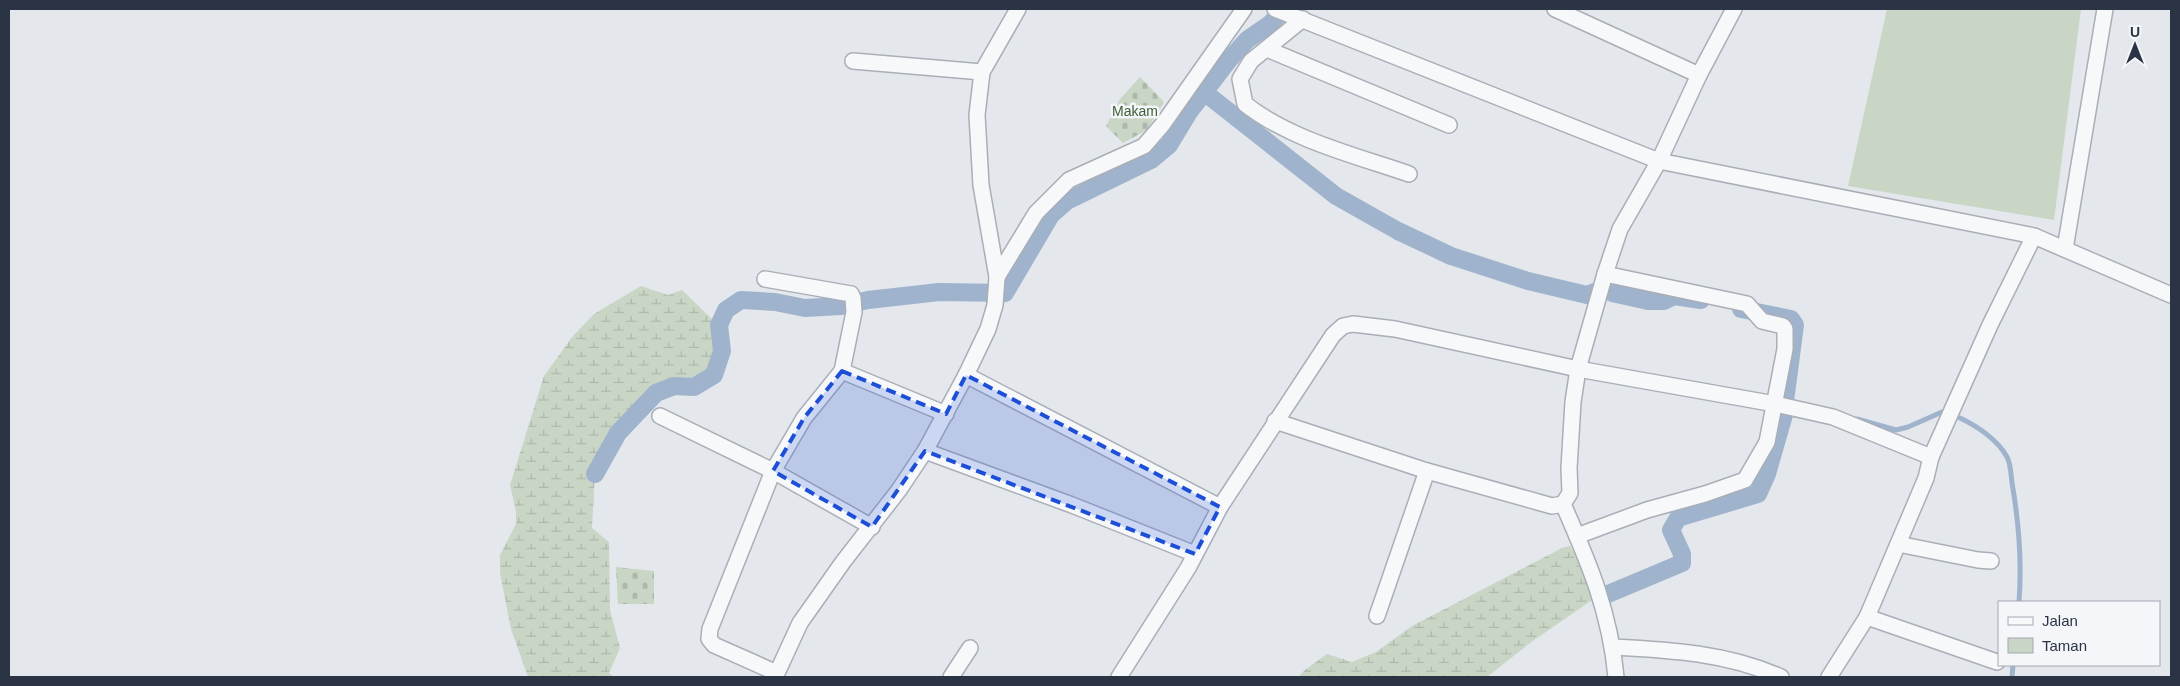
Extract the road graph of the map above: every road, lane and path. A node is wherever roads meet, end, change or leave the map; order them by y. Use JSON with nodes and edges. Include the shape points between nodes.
{"nodes":[{"id":1,"x":1018,"y":9,"type":"edge"},
{"id":2,"x":1244,"y":9,"type":"edge"},
{"id":3,"x":1556,"y":9,"type":"edge"},
{"id":4,"x":1734,"y":9,"type":"edge"},
{"id":5,"x":2105,"y":9,"type":"edge"},
{"id":6,"x":1281,"y":11,"type":"edge"},
{"id":7,"x":1303,"y":19,"type":"junction"},
{"id":8,"x":1267,"y":49,"type":"junction"},
{"id":9,"x":853,"y":61,"type":"dead end"},
{"id":10,"x":982,"y":72,"type":"junction"},
{"id":11,"x":1699,"y":75,"type":"junction"},
{"id":12,"x":1449,"y":126,"type":"dead end"},
{"id":13,"x":1659,"y":162,"type":"junction"},
{"id":14,"x":1409,"y":174,"type":"dead end"},
{"id":15,"x":2034,"y":236,"type":"junction"},
{"id":16,"x":2065,"y":249,"type":"junction"},
{"id":17,"x":1605,"y":274,"type":"junction"},
{"id":18,"x":765,"y":279,"type":"dead end"},
{"id":19,"x":997,"y":286,"type":"junction"},
{"id":20,"x":2171,"y":296,"type":"edge"},
{"id":21,"x":1578,"y":369,"type":"junction"},
{"id":22,"x":842,"y":371,"type":"junction"},
{"id":23,"x":966,"y":375,"type":"junction"},
{"id":24,"x":1775,"y":404,"type":"junction"},
{"id":25,"x":946,"y":414,"type":"junction"},
{"id":26,"x":660,"y":416,"type":"dead end"},
{"id":27,"x":1275,"y":421,"type":"junction"},
{"id":28,"x":924,"y":451,"type":"junction"},
{"id":29,"x":1930,"y":457,"type":"junction"},
{"id":30,"x":773,"y":471,"type":"junction"},
{"id":31,"x":1427,"y":471,"type":"junction"},
{"id":32,"x":1563,"y":504,"type":"junction"},
{"id":33,"x":1220,"y":507,"type":"junction"},
{"id":34,"x":872,"y":527,"type":"junction"},
{"id":35,"x":1577,"y":536,"type":"junction"},
{"id":36,"x":1898,"y":544,"type":"junction"},
{"id":37,"x":1195,"y":554,"type":"junction"},
{"id":38,"x":1991,"y":561,"type":"dead end"},
{"id":39,"x":1377,"y":616,"type":"dead end"},
{"id":40,"x":1868,"y":617,"type":"junction"},
{"id":41,"x":1613,"y":647,"type":"junction"},
{"id":42,"x":970,"y":648,"type":"dead end"},
{"id":43,"x":1997,"y":662,"type":"dead end"},
{"id":44,"x":951,"y":677,"type":"edge"},
{"id":45,"x":1119,"y":677,"type":"edge"},
{"id":46,"x":1616,"y":677,"type":"edge"},
{"id":47,"x":1780,"y":677,"type":"edge"},
{"id":48,"x":1828,"y":677,"type":"edge"}],
"edges":[{"from":1,"to":10,"type":"street"},
{"from":2,"to":19,"type":"street","via":[[1144,146],[1069,180],[1036,213]]},
{"from":3,"to":11,"type":"street"},
{"from":4,"to":11,"type":"street"},
{"from":5,"to":16,"type":"street"},
{"from":6,"to":7,"type":"street"},
{"from":7,"to":8,"type":"street"},
{"from":7,"to":13,"type":"street"},
{"from":8,"to":12,"type":"street"},
{"from":8,"to":14,"type":"street","via":[[1251,61],[1240,79],[1245,104],[1265,119],[1315,141]]},
{"from":9,"to":10,"type":"street"},
{"from":10,"to":19,"type":"street","via":[[978,115],[981,185]]},
{"from":11,"to":13,"type":"street"},
{"from":13,"to":15,"type":"street"},
{"from":13,"to":17,"type":"street","via":[[1620,229]]},
{"from":15,"to":16,"type":"street"},
{"from":15,"to":29,"type":"street"},
{"from":16,"to":20,"type":"street"},
{"from":17,"to":21,"type":"street"},
{"from":17,"to":24,"type":"street","via":[[1747,304],[1762,321],[1783,326],[1786,329],[1785,349]]},
{"from":18,"to":22,"type":"street","via":[[851,294],[854,305]]},
{"from":19,"to":23,"type":"street","via":[[988,329]]},
{"from":21,"to":24,"type":"street"},
{"from":21,"to":27,"type":"street","via":[[1395,329],[1353,324],[1343,326],[1334,335]]},
{"from":21,"to":32,"type":"street","via":[[1573,402],[1570,493]]},
{"from":22,"to":25,"type":"street"},
{"from":22,"to":30,"type":"street","via":[[804,418]]},
{"from":23,"to":25,"type":"street"},
{"from":23,"to":33,"type":"street"},
{"from":24,"to":29,"type":"street","via":[[1833,418]]},
{"from":24,"to":35,"type":"street","via":[[1767,442],[1745,480]]},
{"from":25,"to":28,"type":"street"},
{"from":26,"to":30,"type":"street"},
{"from":27,"to":31,"type":"street"},
{"from":27,"to":33,"type":"street"},
{"from":28,"to":34,"type":"street"},
{"from":28,"to":37,"type":"street"},
{"from":29,"to":36,"type":"street","via":[[1926,478]]},
{"from":30,"to":34,"type":"street"},
{"from":30,"to":34,"type":"street","via":[[710,629],[709,639],[714,645],[777,673],[800,623]]},
{"from":31,"to":32,"type":"street","via":[[1552,506]]},
{"from":31,"to":39,"type":"street"},
{"from":32,"to":35,"type":"street"},
{"from":33,"to":37,"type":"street"},
{"from":35,"to":41,"type":"street","via":[[1603,602]]},
{"from":36,"to":38,"type":"street"},
{"from":36,"to":40,"type":"street"},
{"from":37,"to":45,"type":"street"},
{"from":40,"to":43,"type":"street"},
{"from":40,"to":48,"type":"street"},
{"from":41,"to":46,"type":"street"},
{"from":41,"to":47,"type":"street","via":[[1712,655]]},
{"from":42,"to":44,"type":"street"}]}
